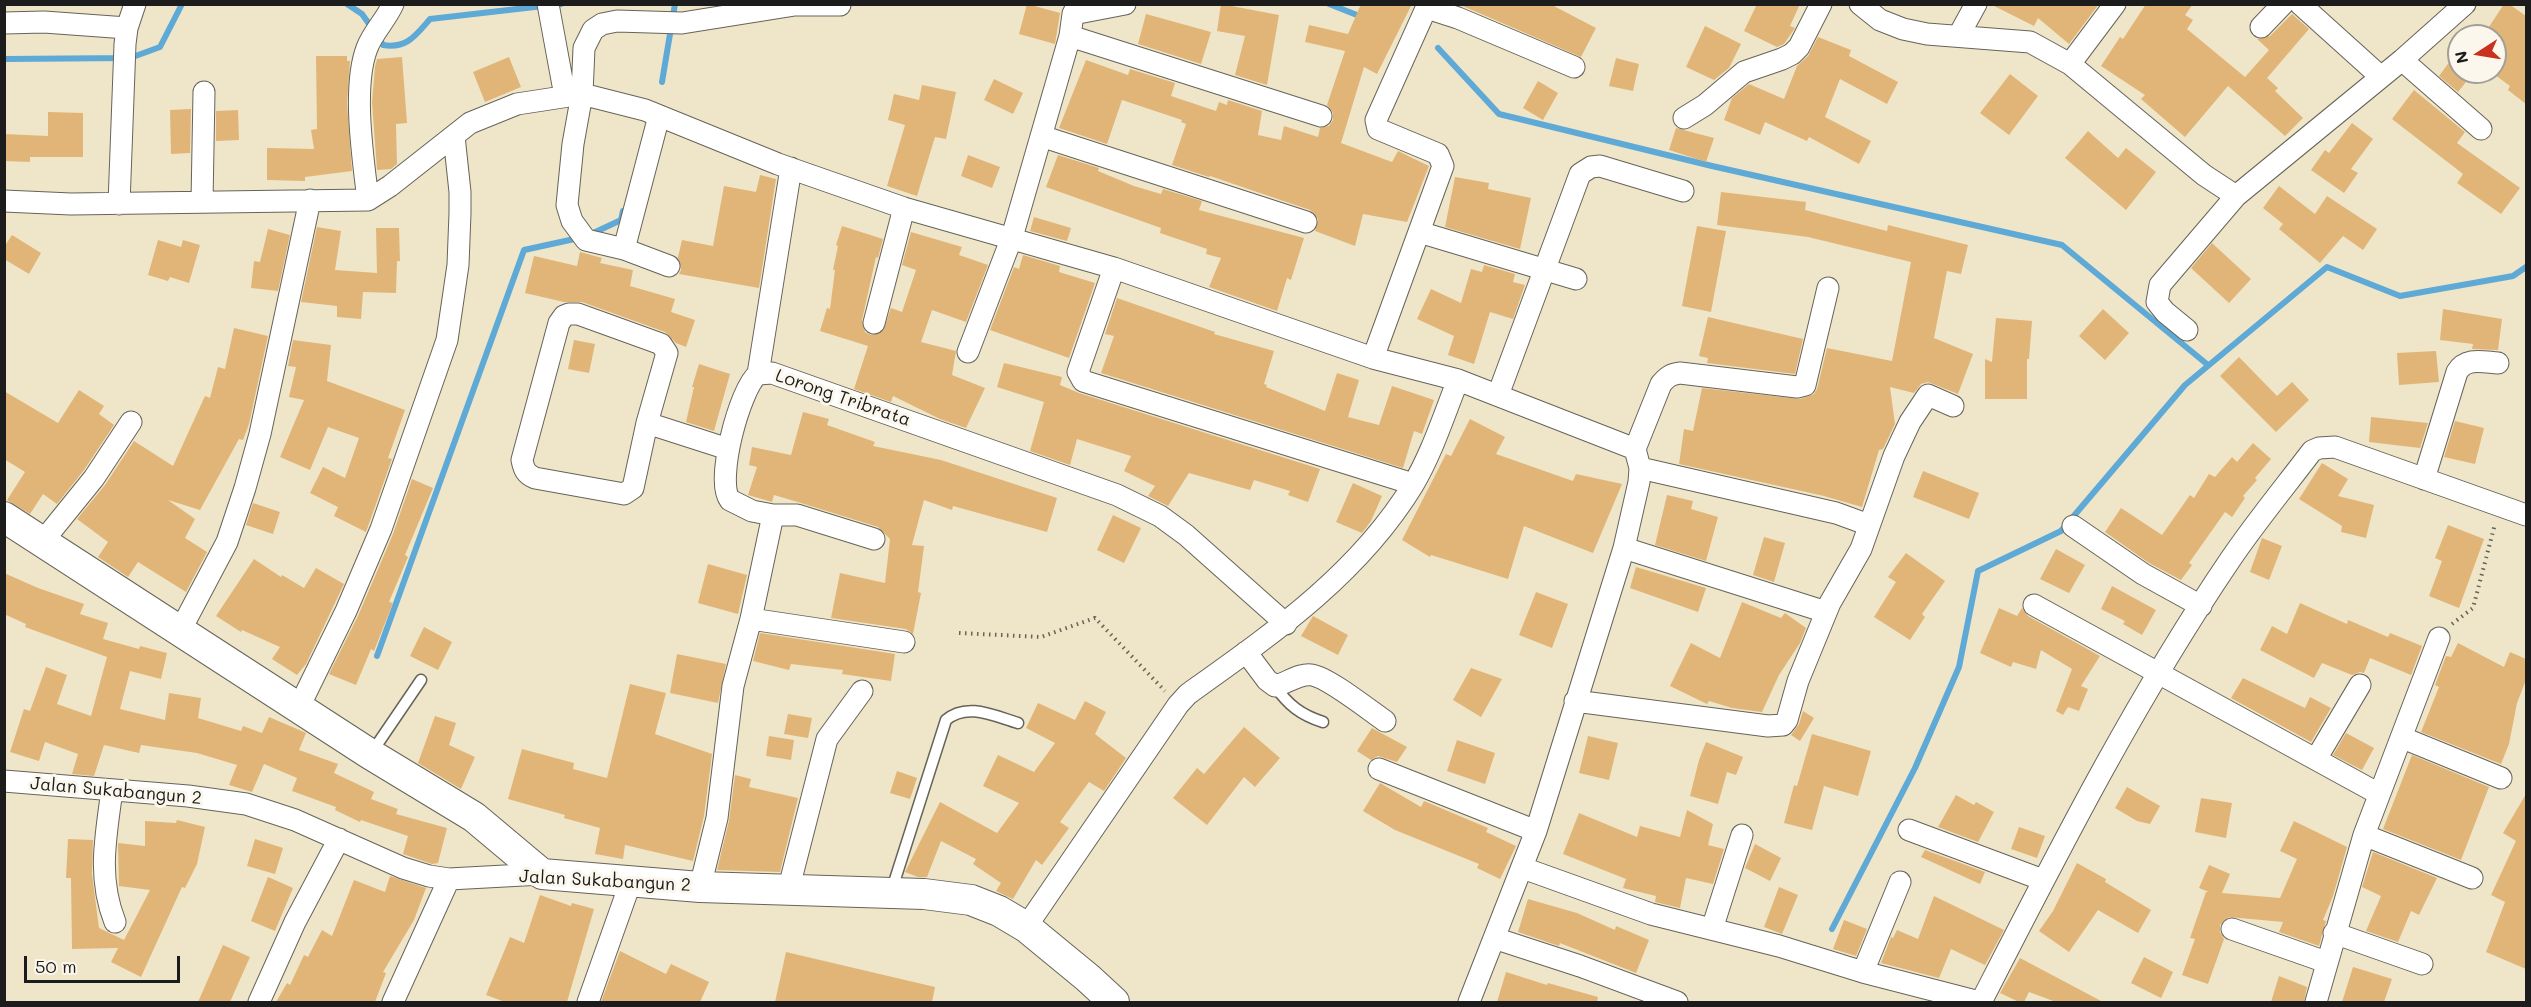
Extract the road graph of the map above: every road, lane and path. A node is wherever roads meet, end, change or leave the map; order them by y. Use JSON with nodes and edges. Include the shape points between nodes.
{"nodes":[{"id":1,"x":135,"y":4,"type":"edge"},
{"id":2,"x":393,"y":4,"type":"edge"},
{"id":3,"x":1125,"y":4,"type":"edge"},
{"id":4,"x":1821,"y":4,"type":"edge"},
{"id":5,"x":1860,"y":4,"type":"edge"},
{"id":6,"x":1976,"y":4,"type":"edge"},
{"id":7,"x":2115,"y":4,"type":"edge"},
{"id":8,"x":2283,"y":4,"type":"edge"},
{"id":9,"x":2300,"y":4,"type":"edge"},
{"id":10,"x":2464,"y":4,"type":"edge"},
{"id":11,"x":840,"y":6,"type":"edge"},
{"id":12,"x":1427,"y":6,"type":"edge"},
{"id":13,"x":1075,"y":9,"type":"edge"},
{"id":14,"x":550,"y":12,"type":"edge"},
{"id":15,"x":44,"y":13,"type":"edge"},
{"id":16,"x":4,"y":23,"type":"edge"},
{"id":17,"x":2261,"y":27,"type":"dead end"},
{"id":18,"x":1959,"y":35,"type":"junction"},
{"id":19,"x":126,"y":36,"type":"junction"},
{"id":20,"x":1070,"y":36,"type":"junction"},
{"id":21,"x":2402,"y":60,"type":"junction"},
{"id":22,"x":2070,"y":64,"type":"junction"},
{"id":23,"x":1574,"y":67,"type":"dead end"},
{"id":24,"x":2381,"y":77,"type":"junction"},
{"id":25,"x":204,"y":92,"type":"dead end"},
{"id":26,"x":573,"y":95,"type":"junction"},
{"id":27,"x":659,"y":116,"type":"junction"},
{"id":28,"x":1321,"y":116,"type":"dead end"},
{"id":29,"x":1684,"y":118,"type":"dead end"},
{"id":30,"x":2481,"y":129,"type":"dead end"},
{"id":31,"x":1041,"y":135,"type":"junction"},
{"id":32,"x":454,"y":136,"type":"junction"},
{"id":33,"x":791,"y":168,"type":"junction"},
{"id":34,"x":1683,"y":191,"type":"dead end"},
{"id":35,"x":2236,"y":196,"type":"junction"},
{"id":36,"x":310,"y":200,"type":"junction"},
{"id":37,"x":368,"y":200,"type":"junction"},
{"id":38,"x":4,"y":201,"type":"edge"},
{"id":39,"x":202,"y":202,"type":"junction"},
{"id":40,"x":119,"y":204,"type":"junction"},
{"id":41,"x":904,"y":208,"type":"junction"},
{"id":42,"x":1306,"y":222,"type":"dead end"},
{"id":43,"x":1419,"y":232,"type":"junction"},
{"id":44,"x":1012,"y":237,"type":"junction"},
{"id":45,"x":624,"y":249,"type":"junction"},
{"id":46,"x":669,"y":266,"type":"dead end"},
{"id":47,"x":1114,"y":268,"type":"junction"},
{"id":48,"x":1544,"y":269,"type":"junction"},
{"id":49,"x":1576,"y":279,"type":"dead end"},
{"id":50,"x":1828,"y":288,"type":"dead end"},
{"id":51,"x":874,"y":323,"type":"dead end"},
{"id":52,"x":2187,"y":330,"type":"dead end"},
{"id":53,"x":968,"y":352,"type":"dead end"},
{"id":54,"x":1373,"y":358,"type":"junction"},
{"id":55,"x":2498,"y":363,"type":"dead end"},
{"id":56,"x":758,"y":374,"type":"junction"},
{"id":57,"x":1458,"y":380,"type":"junction"},
{"id":58,"x":1498,"y":395,"type":"junction"},
{"id":59,"x":1953,"y":406,"type":"dead end"},
{"id":60,"x":131,"y":422,"type":"dead end"},
{"id":61,"x":647,"y":423,"type":"junction"},
{"id":62,"x":728,"y":449,"type":"junction"},
{"id":63,"x":1637,"y":458,"type":"junction"},
{"id":64,"x":2424,"y":479,"type":"junction"},
{"id":65,"x":1413,"y":484,"type":"junction"},
{"id":66,"x":2499,"y":506,"type":"junction"},
{"id":67,"x":773,"y":515,"type":"junction"},
{"id":68,"x":2526,"y":515,"type":"edge"},
{"id":69,"x":4,"y":517,"type":"edge"},
{"id":70,"x":1869,"y":525,"type":"junction"},
{"id":71,"x":2073,"y":526,"type":"dead end"},
{"id":72,"x":874,"y":539,"type":"dead end"},
{"id":73,"x":43,"y":541,"type":"junction"},
{"id":74,"x":1624,"y":549,"type":"junction"},
{"id":75,"x":2034,"y":605,"type":"dead end"},
{"id":76,"x":2201,"y":606,"type":"junction"},
{"id":77,"x":1826,"y":612,"type":"junction"},
{"id":78,"x":751,"y":619,"type":"junction"},
{"id":79,"x":1286,"y":624,"type":"junction"},
{"id":80,"x":181,"y":629,"type":"junction"},
{"id":81,"x":959,"y":633,"type":"dead end"},
{"id":82,"x":2439,"y":638,"type":"joint"},
{"id":83,"x":904,"y":642,"type":"dead end"},
{"id":84,"x":1246,"y":652,"type":"junction"},
{"id":85,"x":2158,"y":673,"type":"junction"},
{"id":86,"x":421,"y":680,"type":"dead end"},
{"id":87,"x":2360,"y":685,"type":"dead end"},
{"id":88,"x":1275,"y":686,"type":"junction"},
{"id":89,"x":862,"y":691,"type":"dead end"},
{"id":90,"x":1575,"y":701,"type":"junction"},
{"id":91,"x":1178,"y":705,"type":"junction"},
{"id":92,"x":299,"y":707,"type":"junction"},
{"id":93,"x":1385,"y":721,"type":"dead end"},
{"id":94,"x":1018,"y":723,"type":"dead end"},
{"id":95,"x":1323,"y":723,"type":"dead end"},
{"id":96,"x":2403,"y":738,"type":"junction"},
{"id":97,"x":370,"y":754,"type":"junction"},
{"id":98,"x":2316,"y":759,"type":"junction"},
{"id":99,"x":1379,"y":770,"type":"dead end"},
{"id":100,"x":2500,"y":778,"type":"dead end"},
{"id":101,"x":4,"y":781,"type":"edge"},
{"id":102,"x":112,"y":790,"type":"junction"},
{"id":103,"x":2379,"y":794,"type":"junction"},
{"id":104,"x":1909,"y":830,"type":"dead end"},
{"id":105,"x":1536,"y":831,"type":"junction"},
{"id":106,"x":1742,"y":835,"type":"dead end"},
{"id":107,"x":2364,"y":835,"type":"junction"},
{"id":108,"x":339,"y":839,"type":"junction"},
{"id":109,"x":1523,"y":868,"type":"junction"},
{"id":110,"x":542,"y":874,"type":"junction"},
{"id":111,"x":2472,"y":878,"type":"dead end"},
{"id":112,"x":449,"y":879,"type":"junction"},
{"id":113,"x":2043,"y":880,"type":"junction"},
{"id":114,"x":631,"y":881,"type":"junction"},
{"id":115,"x":1900,"y":882,"type":"dead end"},
{"id":116,"x":700,"y":887,"type":"junction"},
{"id":117,"x":788,"y":891,"type":"junction"},
{"id":118,"x":891,"y":893,"type":"junction"},
{"id":119,"x":115,"y":922,"type":"dead end"},
{"id":120,"x":1026,"y":927,"type":"junction"},
{"id":121,"x":1712,"y":929,"type":"junction"},
{"id":122,"x":2232,"y":929,"type":"dead end"},
{"id":123,"x":2334,"y":933,"type":"junction"},
{"id":124,"x":1494,"y":938,"type":"junction"},
{"id":125,"x":2326,"y":962,"type":"junction"},
{"id":126,"x":2422,"y":964,"type":"dead end"},
{"id":127,"x":1863,"y":972,"type":"junction"},
{"id":128,"x":259,"y":1002,"type":"edge"},
{"id":129,"x":393,"y":1002,"type":"edge"},
{"id":130,"x":588,"y":1002,"type":"edge"},
{"id":131,"x":1114,"y":1002,"type":"edge"},
{"id":132,"x":1468,"y":1002,"type":"edge"},
{"id":133,"x":1677,"y":1002,"type":"edge"},
{"id":134,"x":1980,"y":1002,"type":"edge"},
{"id":135,"x":2316,"y":1002,"type":"edge"}],
"edges":[{"from":1,"to":19,"type":"street"},
{"from":2,"to":37,"type":"street","via":[[363,63],[360,110]]},
{"from":3,"to":13,"type":"street"},
{"from":4,"to":29,"type":"street","via":[[1792,54],[1744,72]]},
{"from":5,"to":18,"type":"street","via":[[1880,20],[1903,29]]},
{"from":6,"to":18,"type":"street"},
{"from":7,"to":22,"type":"street"},
{"from":8,"to":17,"type":"street"},
{"from":9,"to":24,"type":"street"},
{"from":10,"to":21,"type":"street"},
{"from":11,"to":26,"type":"street","via":[[795,5],[672,24],[602,24],[593,30],[584,48]]},
{"from":12,"to":23,"type":"street"},
{"from":12,"to":43,"type":"street","via":[[1376,120],[1378,129],[1441,158],[1443,166]]},
{"from":13,"to":20,"type":"street"},
{"from":14,"to":26,"type":"street"},
{"from":15,"to":16,"type":"street"},
{"from":15,"to":19,"type":"street"},
{"from":18,"to":22,"type":"street","via":[[2030,42]]},
{"from":19,"to":40,"type":"street"},
{"from":20,"to":28,"type":"street"},
{"from":20,"to":31,"type":"street"},
{"from":21,"to":24,"type":"street"},
{"from":21,"to":30,"type":"street"},
{"from":22,"to":35,"type":"street","via":[[2204,176]]},
{"from":24,"to":35,"type":"street"},
{"from":25,"to":39,"type":"street"},
{"from":26,"to":27,"type":"street"},
{"from":26,"to":32,"type":"street","via":[[517,104],[470,123]]},
{"from":26,"to":45,"type":"street","via":[[567,205],[572,221],[583,237]]},
{"from":27,"to":33,"type":"street"},
{"from":27,"to":45,"type":"street"},
{"from":31,"to":42,"type":"street"},
{"from":31,"to":44,"type":"street"},
{"from":32,"to":37,"type":"street"},
{"from":32,"to":92,"type":"street","via":[[460,213],[458,265],[447,340],[381,529]]},
{"from":33,"to":41,"type":"street"},
{"from":33,"to":56,"type":"street"},
{"from":34,"to":48,"type":"street","via":[[1600,166],[1586,169],[1580,174]]},
{"from":35,"to":52,"type":"street","via":[[2157,292],[2157,302]]},
{"from":36,"to":37,"type":"street"},
{"from":36,"to":39,"type":"street"},
{"from":36,"to":80,"type":"street","via":[[245,488],[227,542]]},
{"from":38,"to":40,"type":"street"},
{"from":39,"to":40,"type":"street"},
{"from":41,"to":44,"type":"street"},
{"from":41,"to":51,"type":"street"},
{"from":43,"to":48,"type":"street"},
{"from":43,"to":54,"type":"street"},
{"from":44,"to":47,"type":"street"},
{"from":44,"to":53,"type":"street"},
{"from":45,"to":46,"type":"street"},
{"from":47,"to":54,"type":"street"},
{"from":47,"to":65,"type":"street","via":[[1078,372],[1083,381]]},
{"from":48,"to":49,"type":"street"},
{"from":48,"to":58,"type":"street"},
{"from":50,"to":63,"type":"street","via":[[1805,385],[1680,373],[1666,377]]},
{"from":54,"to":57,"type":"street"},
{"from":55,"to":64,"type":"street","via":[[2461,365]]},
{"from":56,"to":62,"type":"street","name":"Lorong Tribrata","via":[[749,384]]},
{"from":56,"to":79,"type":"street","name":"Lorong Tribrata","via":[[772,373],[1117,495],[1160,516],[1186,535]]},
{"from":57,"to":58,"type":"street"},
{"from":57,"to":65,"type":"street"},
{"from":58,"to":63,"type":"street"},
{"from":59,"to":70,"type":"street","via":[[1928,395],[1894,456]]},
{"from":60,"to":73,"type":"street","via":[[94,478]]},
{"from":61,"to":61,"type":"street","via":[[667,359],[665,347],[578,314],[564,316],[522,460],[527,475],[617,494],[627,492],[633,488]]},
{"from":61,"to":62,"type":"street"},
{"from":62,"to":67,"type":"street","name":"Lorong Tribrata","via":[[726,495],[752,511]]},
{"from":63,"to":70,"type":"street"},
{"from":63,"to":74,"type":"street","via":[[1639,482]]},
{"from":64,"to":66,"type":"street"},
{"from":64,"to":76,"type":"street","via":[[2335,447],[2319,448],[2230,560]]},
{"from":65,"to":79,"type":"street","via":[[1362,555]]},
{"from":66,"to":68,"type":"street"},
{"from":66,"to":82,"type":"path","via":[[2473,608]]},
{"from":67,"to":72,"type":"street","via":[[797,515]]},
{"from":67,"to":78,"type":"street"},
{"from":69,"to":73,"type":"street"},
{"from":70,"to":77,"type":"street","via":[[1861,549]]},
{"from":71,"to":76,"type":"street","via":[[2143,574]]},
{"from":73,"to":80,"type":"street"},
{"from":74,"to":77,"type":"street"},
{"from":74,"to":90,"type":"street"},
{"from":75,"to":85,"type":"street"},
{"from":76,"to":85,"type":"street"},
{"from":77,"to":90,"type":"street","via":[[1787,720],[1778,726]]},
{"from":78,"to":83,"type":"street"},
{"from":78,"to":116,"type":"street","via":[[733,686],[717,818]]},
{"from":79,"to":84,"type":"street"},
{"from":80,"to":92,"type":"street"},
{"from":81,"to":91,"type":"path","via":[[1041,637],[1095,618]]},
{"from":82,"to":96,"type":"street"},
{"from":84,"to":88,"type":"street"},
{"from":84,"to":91,"type":"street"},
{"from":85,"to":98,"type":"street"},
{"from":85,"to":113,"type":"street"},
{"from":86,"to":97,"type":"lane"},
{"from":87,"to":98,"type":"street"},
{"from":88,"to":93,"type":"street","via":[[1312,675]]},
{"from":88,"to":95,"type":"lane","via":[[1286,702]]},
{"from":89,"to":117,"type":"street","via":[[827,739]]},
{"from":90,"to":105,"type":"street"},
{"from":91,"to":120,"type":"street"},
{"from":92,"to":97,"type":"street"},
{"from":94,"to":118,"type":"lane","via":[[964,710],[946,720]]},
{"from":96,"to":100,"type":"street"},
{"from":96,"to":103,"type":"street"},
{"from":97,"to":110,"type":"street","via":[[489,828]]},
{"from":98,"to":103,"type":"street"},
{"from":99,"to":105,"type":"street"},
{"from":101,"to":102,"type":"street","name":"Jalan Sukabangun 2"},
{"from":102,"to":108,"type":"street","name":"Jalan Sukabangun 2","via":[[246,804]]},
{"from":102,"to":119,"type":"street","via":[[104,849],[104,886]]},
{"from":103,"to":107,"type":"street"},
{"from":104,"to":113,"type":"street"},
{"from":105,"to":109,"type":"street"},
{"from":106,"to":121,"type":"street"},
{"from":107,"to":111,"type":"street"},
{"from":107,"to":123,"type":"street"},
{"from":108,"to":112,"type":"street","name":"Jalan Sukabangun 2","via":[[403,868]]},
{"from":108,"to":128,"type":"street"},
{"from":109,"to":121,"type":"street","via":[[1650,914]]},
{"from":109,"to":124,"type":"street"},
{"from":110,"to":112,"type":"street","name":"Jalan Sukabangun 2"},
{"from":110,"to":114,"type":"street","name":"Jalan Sukabangun 2"},
{"from":112,"to":129,"type":"street"},
{"from":113,"to":134,"type":"street"},
{"from":114,"to":116,"type":"street","name":"Jalan Sukabangun 2"},
{"from":114,"to":130,"type":"street"},
{"from":115,"to":127,"type":"street"},
{"from":116,"to":117,"type":"street","name":"Jalan Sukabangun 2"},
{"from":117,"to":118,"type":"street","name":"Jalan Sukabangun 2"},
{"from":118,"to":120,"type":"street","name":"Jalan Sukabangun 2","via":[[971,900]]},
{"from":120,"to":131,"type":"street","name":"Jalan Sukabangun 2"},
{"from":121,"to":127,"type":"street"},
{"from":122,"to":125,"type":"street"},
{"from":123,"to":125,"type":"street"},
{"from":123,"to":126,"type":"street"},
{"from":124,"to":132,"type":"street"},
{"from":124,"to":133,"type":"street"},
{"from":125,"to":135,"type":"street"},
{"from":127,"to":134,"type":"street"}]}
